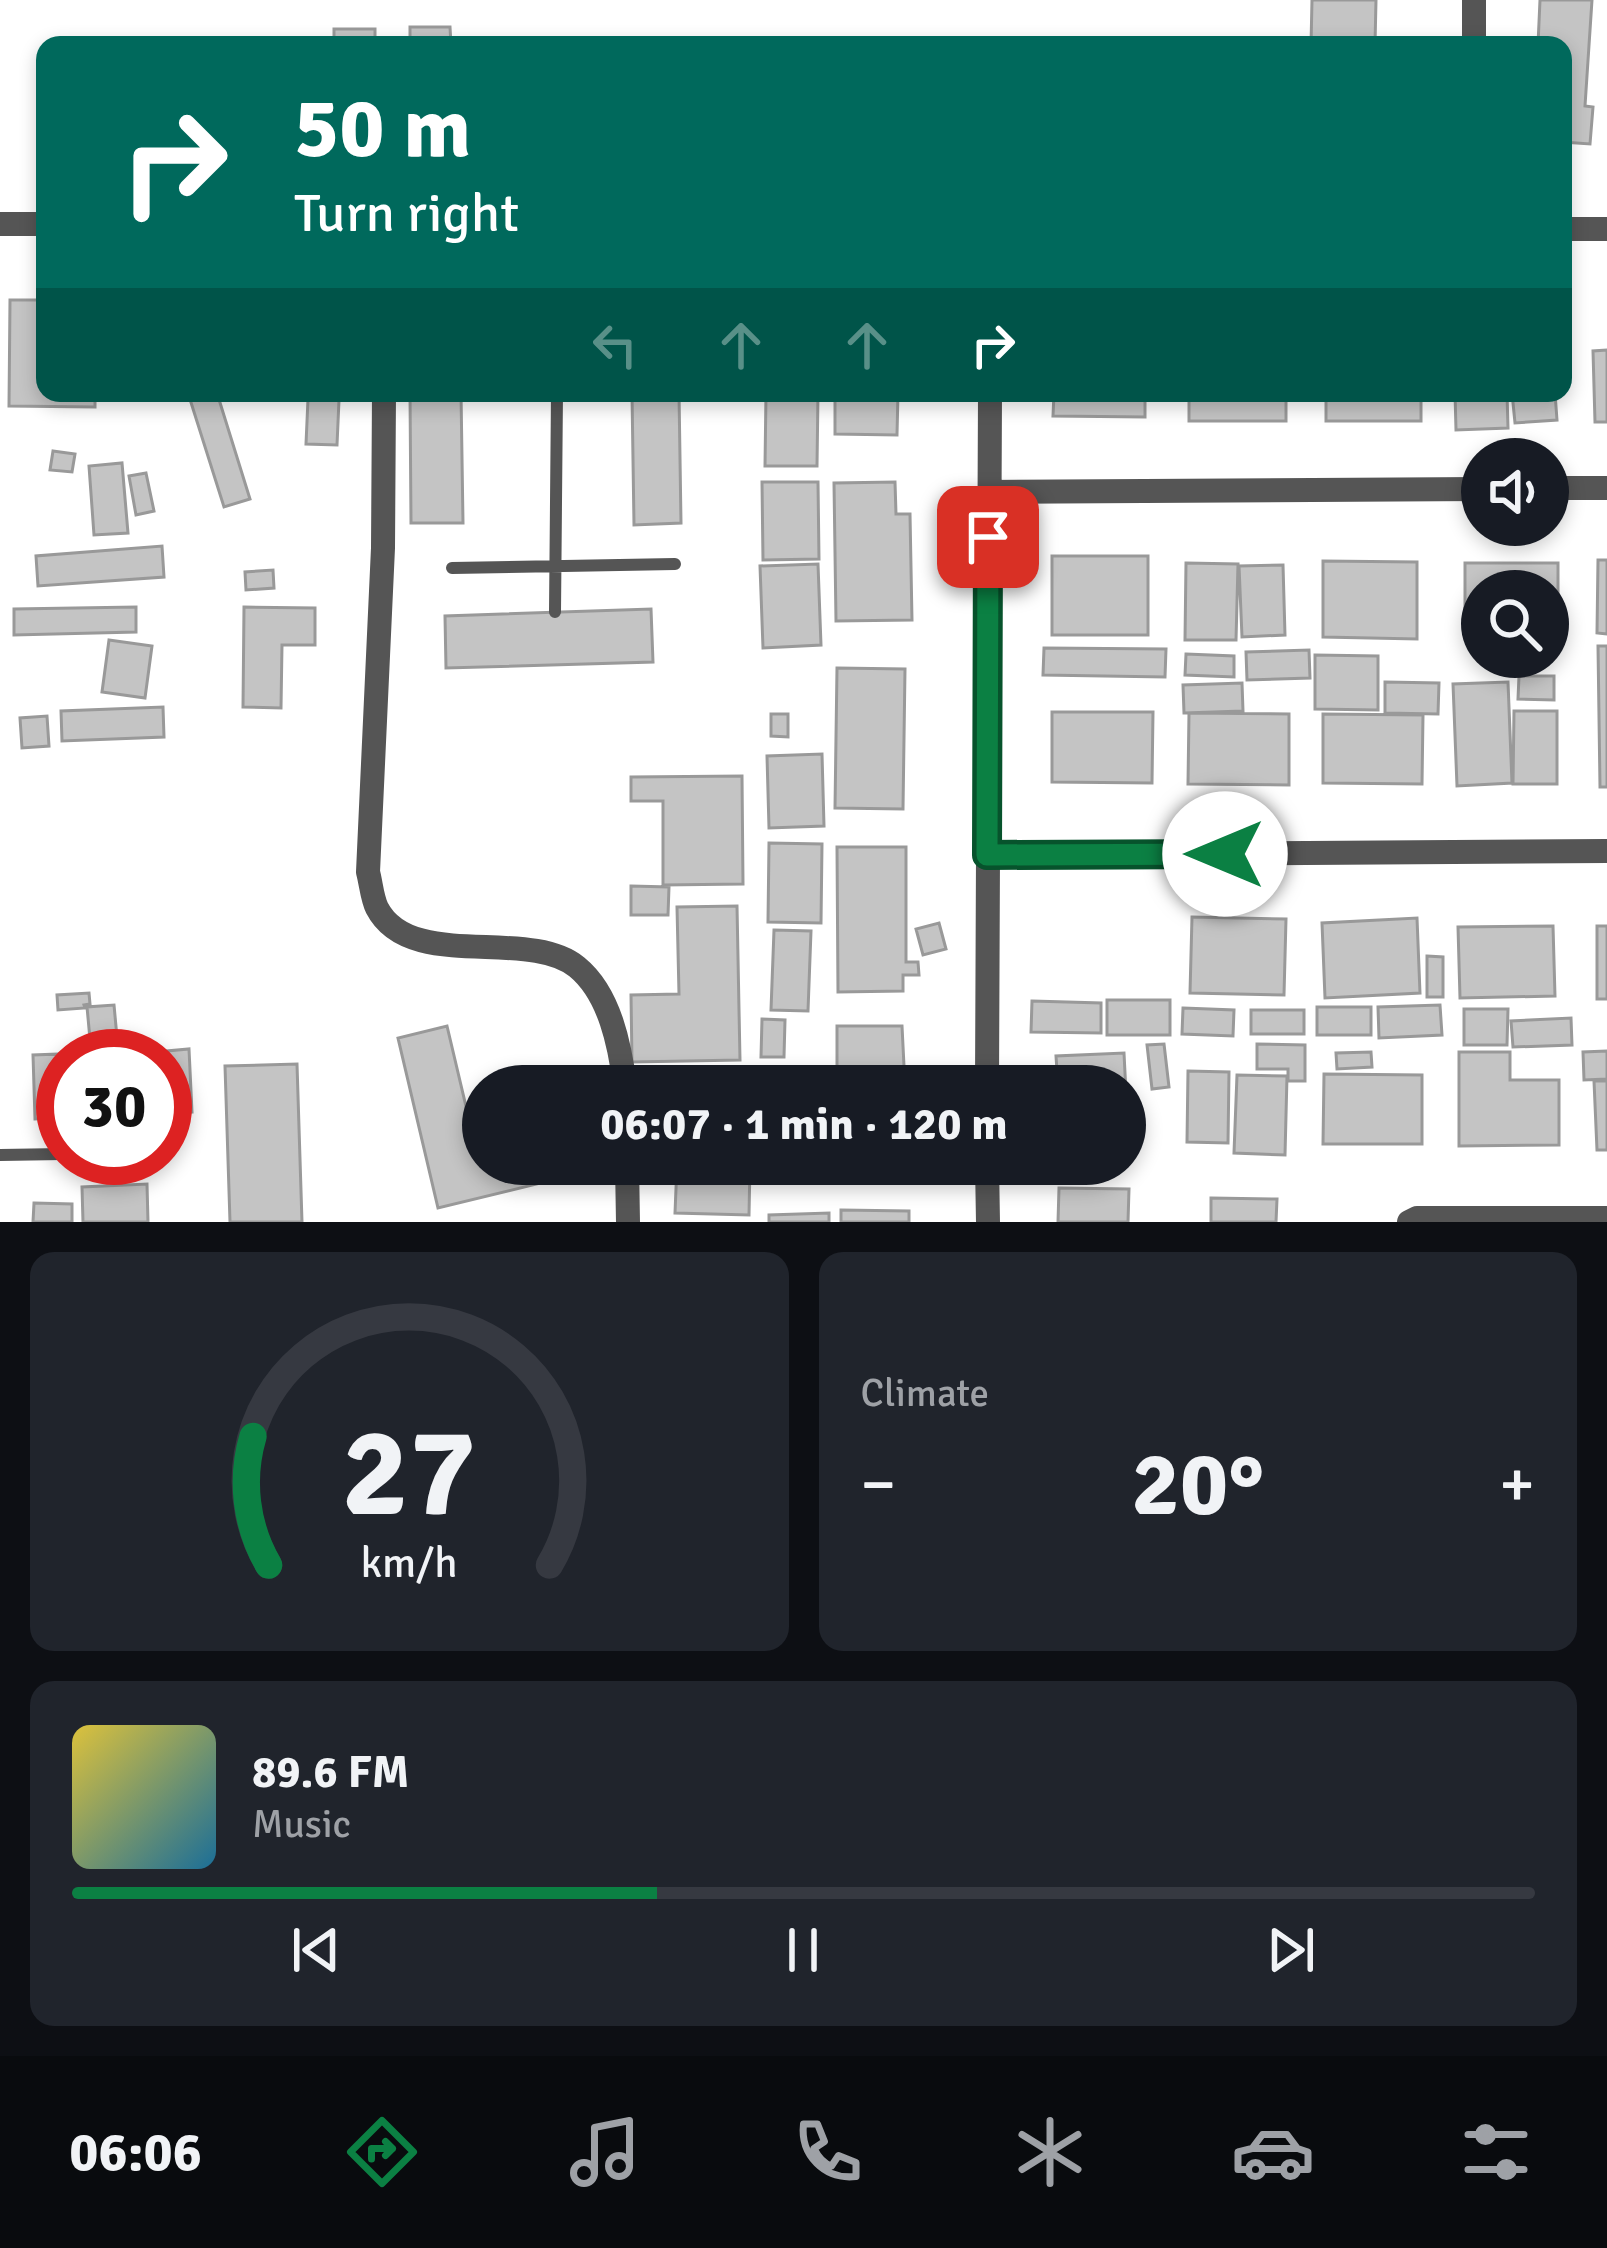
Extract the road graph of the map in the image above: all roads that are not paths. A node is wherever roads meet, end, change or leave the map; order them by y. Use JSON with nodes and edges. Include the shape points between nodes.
{"nodes":[{"id":1,"x":1474,"y":0,"type":"edge"},
{"id":2,"x":1474,"y":36,"type":"edge"},
{"id":3,"x":0,"y":224,"type":"edge"},
{"id":4,"x":36,"y":224,"type":"edge"},
{"id":5,"x":1572,"y":229,"type":"edge"},
{"id":6,"x":1607,"y":229,"type":"edge"},
{"id":7,"x":384,"y":402,"type":"edge"},
{"id":8,"x":557,"y":402,"type":"edge"},
{"id":9,"x":990,"y":402,"type":"edge"},
{"id":10,"x":1569,"y":488,"type":"edge"},
{"id":11,"x":1607,"y":488,"type":"edge"},
{"id":12,"x":1461,"y":489,"type":"edge"},
{"id":13,"x":988,"y":492,"type":"junction"},
{"id":14,"x":675,"y":564,"type":"dead end"},
{"id":15,"x":558,"y":566,"type":"junction"},
{"id":16,"x":452,"y":568,"type":"dead end"},
{"id":17,"x":555,"y":612,"type":"dead end"},
{"id":18,"x":1607,"y":851,"type":"edge"},
{"id":19,"x":987,"y":855,"type":"junction"},
{"id":20,"x":622,"y":1065,"type":"edge"},
{"id":21,"x":987,"y":1065,"type":"edge"},
{"id":22,"x":36,"y":1154,"type":"edge"},
{"id":23,"x":0,"y":1155,"type":"edge"},
{"id":24,"x":627,"y":1185,"type":"edge"},
{"id":25,"x":987,"y":1185,"type":"edge"},
{"id":26,"x":1607,"y":1218,"type":"edge"},
{"id":27,"x":628,"y":1222,"type":"edge"},
{"id":28,"x":988,"y":1222,"type":"edge"},
{"id":29,"x":1409,"y":1222,"type":"edge"}],
"edges":[{"from":1,"to":2,"type":"street"},
{"from":3,"to":4,"type":"street"},
{"from":5,"to":6,"type":"street"},
{"from":7,"to":20,"type":"street","via":[[368,872],[377,910],[421,941],[556,955],[578,968],[604,1006]]},
{"from":8,"to":15,"type":"lane"},
{"from":9,"to":13,"type":"street"},
{"from":10,"to":11,"type":"street"},
{"from":12,"to":13,"type":"street"},
{"from":13,"to":19,"type":"street"},
{"from":14,"to":15,"type":"lane"},
{"from":15,"to":16,"type":"lane"},
{"from":15,"to":17,"type":"lane"},
{"from":18,"to":19,"type":"street"},
{"from":19,"to":21,"type":"street"},
{"from":22,"to":23,"type":"lane"},
{"from":24,"to":27,"type":"street"},
{"from":25,"to":28,"type":"street"},
{"from":26,"to":29,"type":"street"}]}
